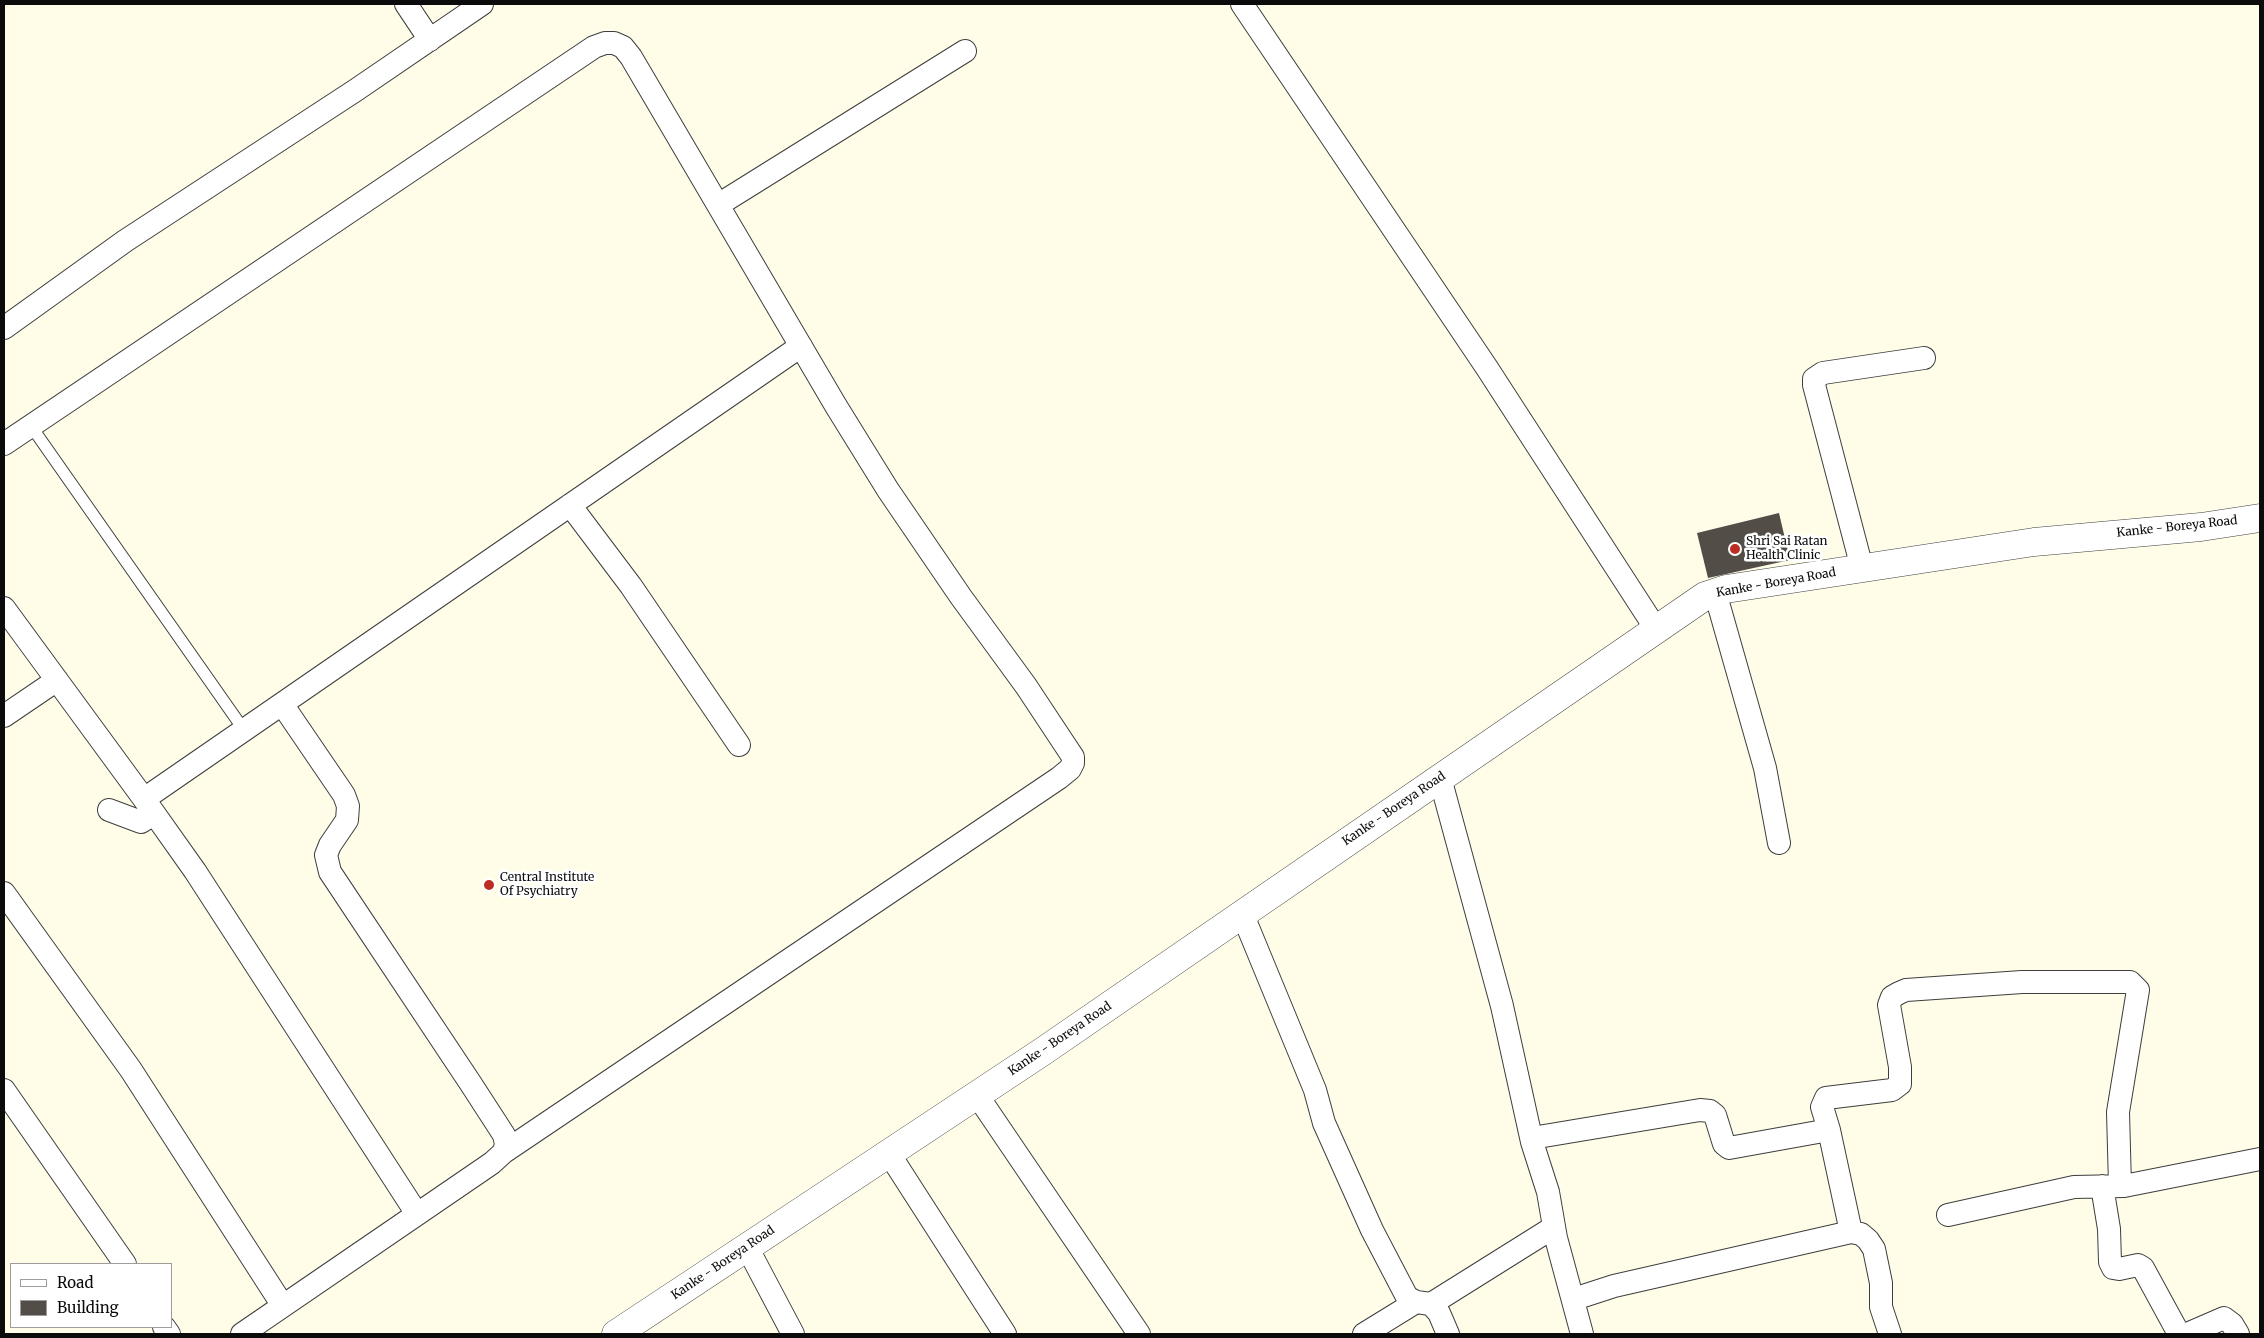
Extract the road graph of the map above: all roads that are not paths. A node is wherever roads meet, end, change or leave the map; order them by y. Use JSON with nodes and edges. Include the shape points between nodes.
{"nodes":[{"id":1,"x":406,"y":4,"type":"edge"},
{"id":2,"x":482,"y":4,"type":"edge"},
{"id":3,"x":1242,"y":4,"type":"edge"},
{"id":4,"x":430,"y":40,"type":"junction"},
{"id":5,"x":965,"y":51,"type":"dead end"},
{"id":6,"x":718,"y":205,"type":"junction"},
{"id":7,"x":4,"y":328,"type":"edge"},
{"id":8,"x":801,"y":346,"type":"junction"},
{"id":9,"x":1924,"y":358,"type":"dead end"},
{"id":10,"x":31,"y":426,"type":"junction"},
{"id":11,"x":4,"y":444,"type":"edge"},
{"id":12,"x":570,"y":505,"type":"junction"},
{"id":13,"x":2260,"y":518,"type":"edge"},
{"id":14,"x":1862,"y":568,"type":"junction"},
{"id":15,"x":1715,"y":592,"type":"junction"},
{"id":16,"x":4,"y":608,"type":"edge"},
{"id":17,"x":1656,"y":629,"type":"junction"},
{"id":18,"x":57,"y":680,"type":"junction"},
{"id":19,"x":282,"y":704,"type":"junction"},
{"id":20,"x":4,"y":716,"type":"edge"},
{"id":21,"x":244,"y":730,"type":"junction"},
{"id":22,"x":739,"y":745,"type":"dead end"},
{"id":23,"x":1440,"y":778,"type":"junction"},
{"id":24,"x":149,"y":806,"type":"junction"},
{"id":25,"x":109,"y":810,"type":"dead end"},
{"id":26,"x":1779,"y":844,"type":"dead end"},
{"id":27,"x":4,"y":893,"type":"edge"},
{"id":28,"x":1242,"y":913,"type":"junction"},
{"id":29,"x":4,"y":1090,"type":"edge"},
{"id":30,"x":976,"y":1095,"type":"junction"},
{"id":31,"x":1829,"y":1130,"type":"junction"},
{"id":32,"x":1532,"y":1138,"type":"junction"},
{"id":33,"x":504,"y":1152,"type":"junction"},
{"id":34,"x":888,"y":1152,"type":"junction"},
{"id":35,"x":2260,"y":1158,"type":"edge"},
{"id":36,"x":2111,"y":1186,"type":"junction"},
{"id":37,"x":417,"y":1214,"type":"junction"},
{"id":38,"x":1948,"y":1215,"type":"dead end"},
{"id":39,"x":1554,"y":1227,"type":"junction"},
{"id":40,"x":1851,"y":1232,"type":"junction"},
{"id":41,"x":747,"y":1247,"type":"junction"},
{"id":42,"x":124,"y":1263,"type":"edge"},
{"id":43,"x":1574,"y":1298,"type":"junction"},
{"id":44,"x":1424,"y":1303,"type":"junction"},
{"id":45,"x":283,"y":1306,"type":"junction"},
{"id":46,"x":242,"y":1334,"type":"edge"},
{"id":47,"x":616,"y":1334,"type":"edge"},
{"id":48,"x":793,"y":1334,"type":"edge"},
{"id":49,"x":1005,"y":1334,"type":"edge"},
{"id":50,"x":1139,"y":1334,"type":"edge"},
{"id":51,"x":1364,"y":1334,"type":"edge"},
{"id":52,"x":1448,"y":1334,"type":"edge"},
{"id":53,"x":1582,"y":1334,"type":"edge"},
{"id":54,"x":1890,"y":1334,"type":"edge"},
{"id":55,"x":2179,"y":1334,"type":"edge"},
{"id":56,"x":2187,"y":1334,"type":"edge"},
{"id":57,"x":2238,"y":1334,"type":"edge"}],
"edges":[{"from":1,"to":4,"type":"street"},
{"from":2,"to":4,"type":"street"},
{"from":3,"to":17,"type":"street","via":[[1487,368]]},
{"from":4,"to":7,"type":"street","via":[[125,241]]},
{"from":5,"to":6,"type":"street"},
{"from":6,"to":8,"type":"street"},
{"from":6,"to":10,"type":"street","via":[[631,57],[623,47],[605,43],[594,47],[386,185],[287,256]]},
{"from":8,"to":12,"type":"street"},
{"from":8,"to":33,"type":"street","via":[[888,490],[1026,686],[1069,750],[1073,763],[1059,778]]},
{"from":9,"to":14,"type":"street","via":[[1823,373],[1814,379]]},
{"from":10,"to":11,"type":"street"},
{"from":10,"to":21,"type":"lane"},
{"from":12,"to":19,"type":"street"},
{"from":12,"to":22,"type":"street","via":[[631,586]]},
{"from":13,"to":14,"type":"street","name":"Kanke - Boreya Road","via":[[2201,527],[2034,542]]},
{"from":14,"to":15,"type":"street","name":"Kanke - Boreya Road"},
{"from":15,"to":17,"type":"street","name":"Kanke - Boreya Road"},
{"from":15,"to":26,"type":"street","via":[[1765,768]]},
{"from":16,"to":18,"type":"street"},
{"from":17,"to":23,"type":"street","name":"Kanke - Boreya Road"},
{"from":18,"to":20,"type":"street"},
{"from":18,"to":24,"type":"street"},
{"from":19,"to":21,"type":"street"},
{"from":19,"to":33,"type":"street","via":[[344,795],[348,806],[347,820],[326,855],[330,872],[504,1135]]},
{"from":21,"to":24,"type":"street"},
{"from":23,"to":28,"type":"street","name":"Kanke - Boreya Road"},
{"from":23,"to":32,"type":"street","via":[[1502,1006]]},
{"from":24,"to":25,"type":"street","via":[[141,822]]},
{"from":24,"to":37,"type":"street"},
{"from":27,"to":45,"type":"street","via":[[131,1070]]},
{"from":28,"to":30,"type":"street","name":"Kanke - Boreya Road"},
{"from":28,"to":44,"type":"street","via":[[1315,1090],[1324,1123],[1340,1160],[1404,1292],[1407,1297]]},
{"from":29,"to":42,"type":"street"},
{"from":30,"to":34,"type":"street","name":"Kanke - Boreya Road"},
{"from":30,"to":50,"type":"street"},
{"from":31,"to":32,"type":"street","via":[[1729,1148],[1724,1144],[1715,1115],[1700,1110]]},
{"from":31,"to":36,"type":"street","via":[[1822,1106],[1826,1098],[1892,1090],[1900,1084],[1889,1005],[1899,992],[2022,982],[2130,982],[2138,990],[2118,1112]]},
{"from":31,"to":40,"type":"street"},
{"from":32,"to":39,"type":"street","via":[[1548,1192]]},
{"from":33,"to":37,"type":"street"},
{"from":34,"to":41,"type":"street","name":"Kanke - Boreya Road"},
{"from":34,"to":49,"type":"street"},
{"from":35,"to":36,"type":"street"},
{"from":36,"to":38,"type":"street","via":[[2074,1187]]},
{"from":36,"to":55,"type":"street","via":[[2110,1262],[2113,1268],[2138,1265],[2143,1268]]},
{"from":37,"to":45,"type":"street"},
{"from":39,"to":43,"type":"street"},
{"from":39,"to":44,"type":"street"},
{"from":40,"to":43,"type":"street"},
{"from":40,"to":54,"type":"street","via":[[1860,1234],[1874,1249],[1881,1283],[1881,1308]]},
{"from":41,"to":47,"type":"street","name":"Kanke - Boreya Road"},
{"from":41,"to":48,"type":"street"},
{"from":43,"to":53,"type":"street"},
{"from":44,"to":51,"type":"street"},
{"from":44,"to":52,"type":"street","via":[[1439,1313]]},
{"from":45,"to":46,"type":"street"},
{"from":56,"to":57,"type":"street","via":[[2224,1318]]}]}
